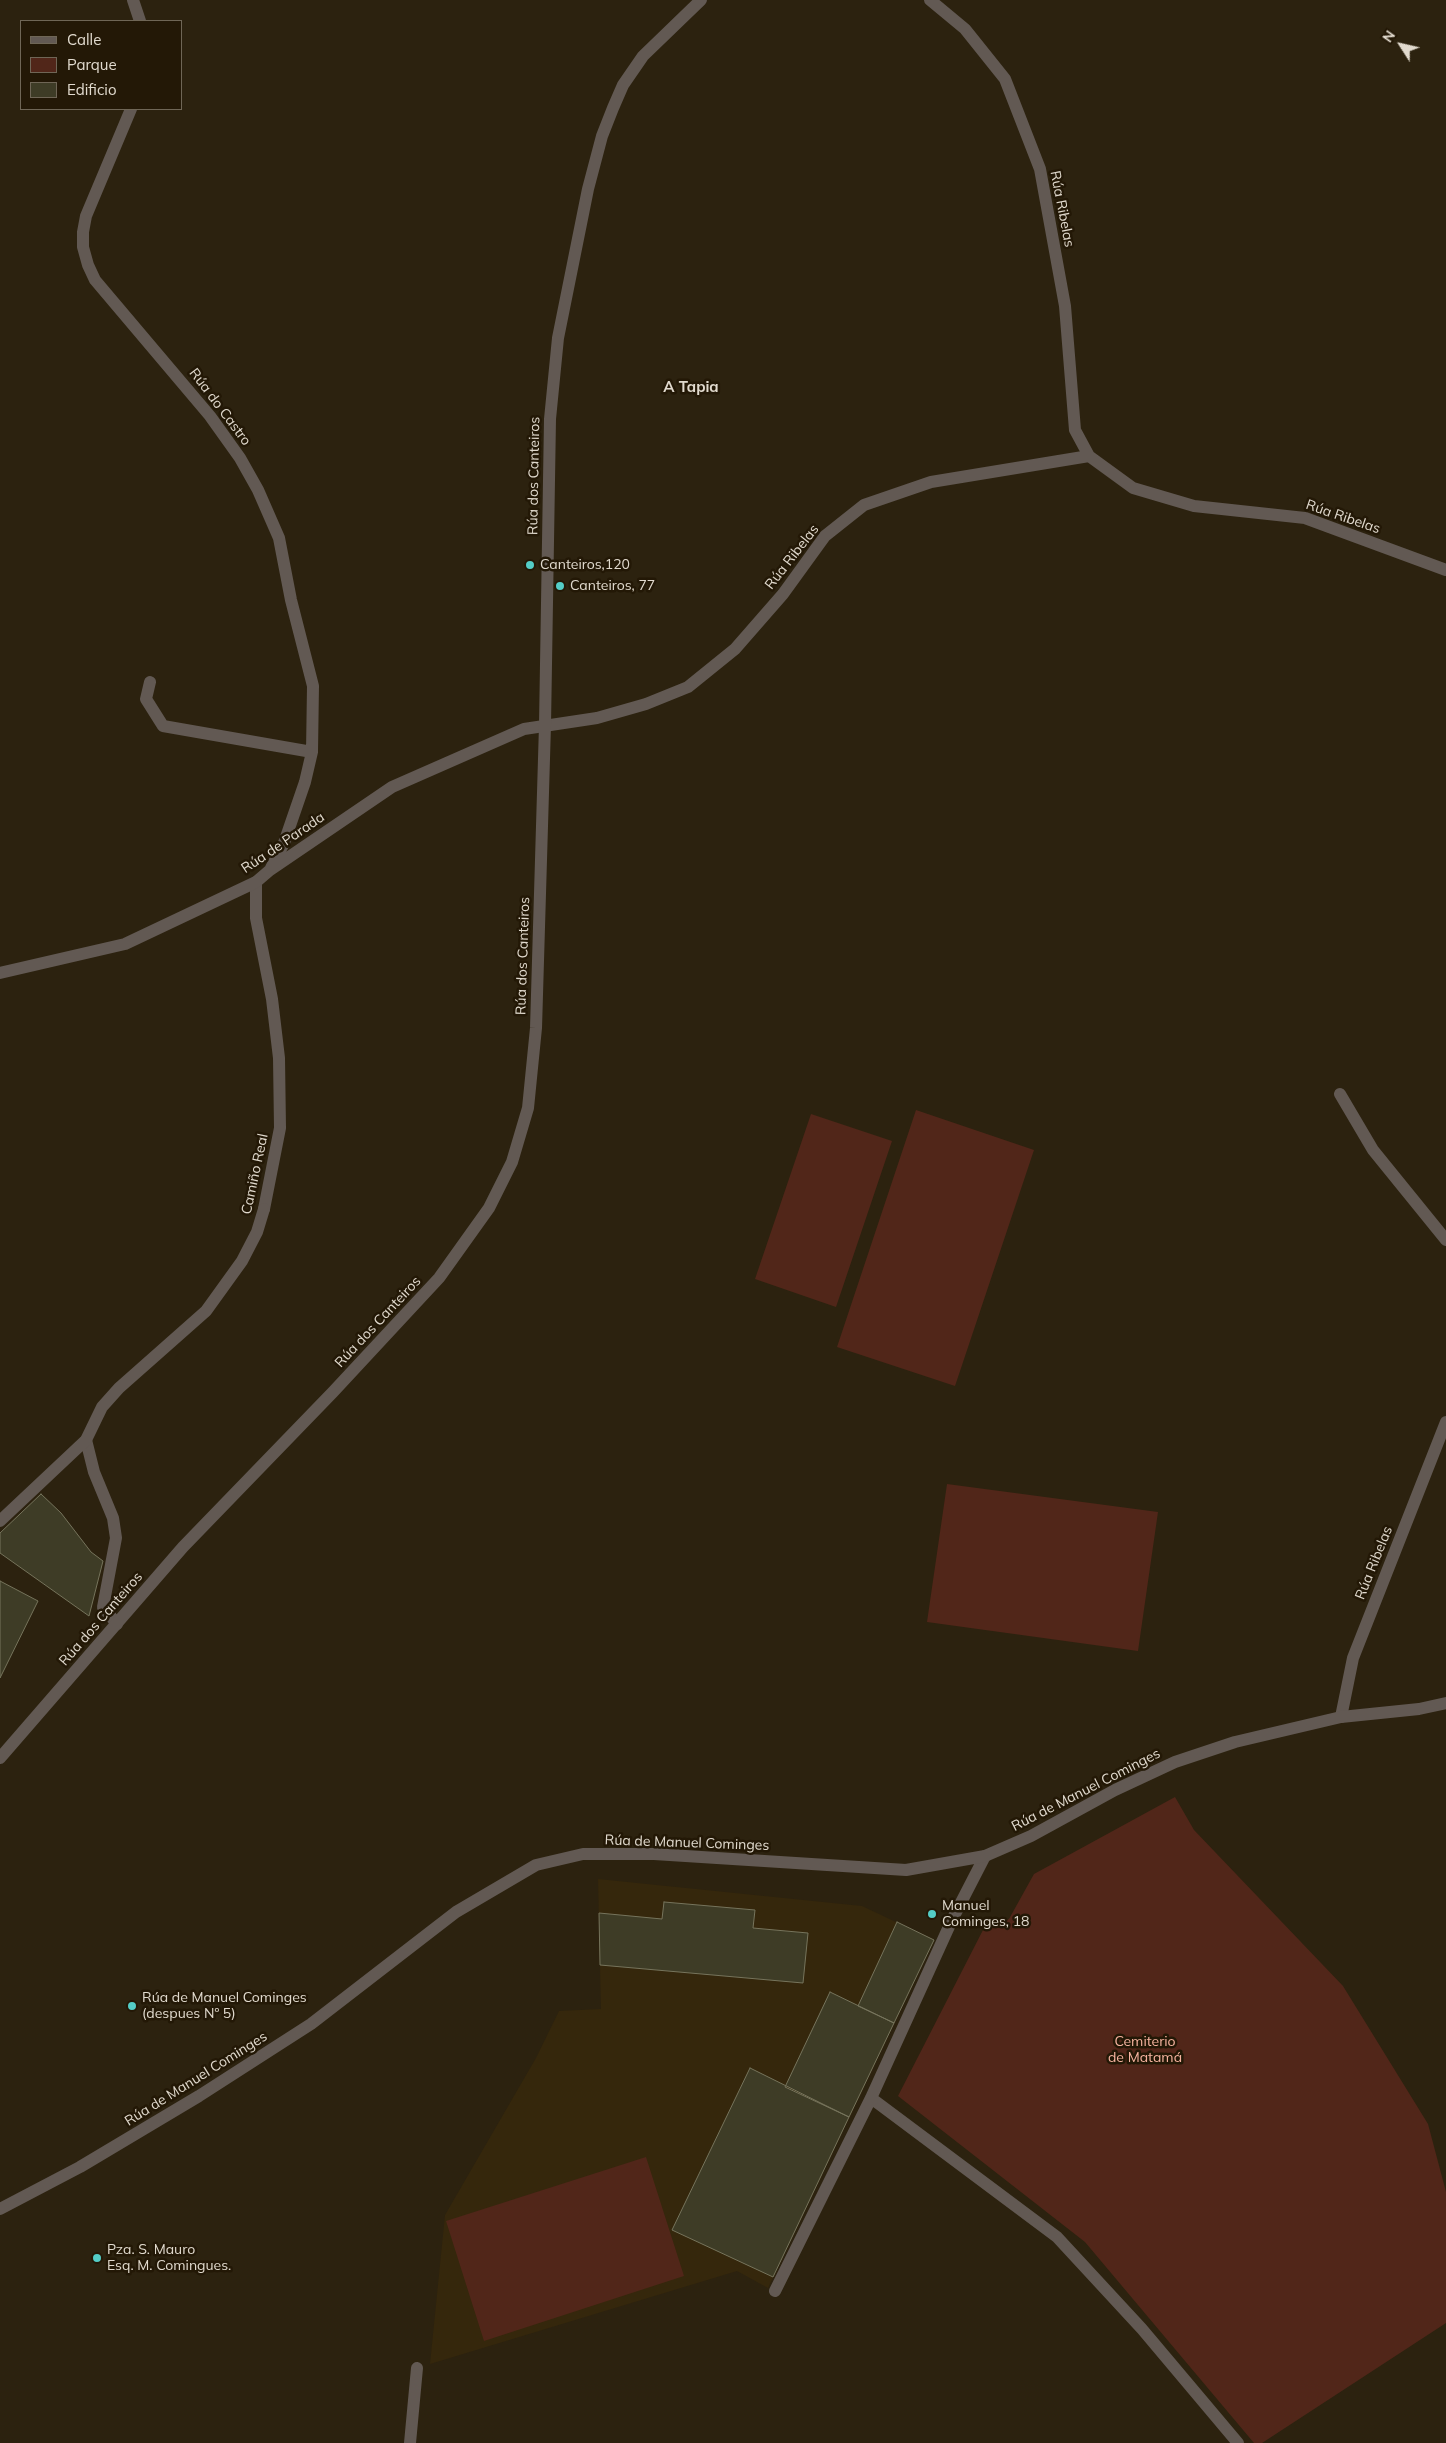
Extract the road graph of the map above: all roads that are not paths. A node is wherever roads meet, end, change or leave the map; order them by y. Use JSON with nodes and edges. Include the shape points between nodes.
{"nodes":[{"id":1,"x":133,"y":0,"type":"edge"},
{"id":2,"x":702,"y":0,"type":"edge"},
{"id":3,"x":930,"y":0,"type":"edge"},
{"id":4,"x":140,"y":20,"type":"edge"},
{"id":5,"x":131,"y":110,"type":"edge"},
{"id":6,"x":1089,"y":456,"type":"junction"},
{"id":7,"x":1446,"y":570,"type":"edge"},
{"id":8,"x":150,"y":682,"type":"dead end"},
{"id":9,"x":545,"y":725,"type":"junction"},
{"id":10,"x":312,"y":752,"type":"junction"},
{"id":11,"x":270,"y":870,"type":"junction"},
{"id":12,"x":256,"y":882,"type":"junction"},
{"id":13,"x":0,"y":973,"type":"edge"},
{"id":14,"x":1340,"y":1094,"type":"dead end"},
{"id":15,"x":1446,"y":1240,"type":"edge"},
{"id":16,"x":1446,"y":1422,"type":"edge"},
{"id":17,"x":86,"y":1440,"type":"junction"},
{"id":18,"x":0,"y":1521,"type":"edge"},
{"id":19,"x":117,"y":1624,"type":"junction"},
{"id":20,"x":1446,"y":1703,"type":"edge"},
{"id":21,"x":1341,"y":1717,"type":"junction"},
{"id":22,"x":0,"y":1758,"type":"edge"},
{"id":23,"x":986,"y":1856,"type":"junction"},
{"id":24,"x":871,"y":2098,"type":"junction"},
{"id":25,"x":0,"y":2209,"type":"edge"},
{"id":26,"x":775,"y":2291,"type":"dead end"},
{"id":27,"x":417,"y":2368,"type":"dead end"},
{"id":28,"x":410,"y":2443,"type":"edge"},
{"id":29,"x":1238,"y":2443,"type":"edge"}],
"edges":[{"from":1,"to":4,"type":"street"},
{"from":2,"to":9,"type":"street","name":"Rúa dos Canteiros","via":[[643,56],[623,85],[602,136],[579,231],[558,338],[550,419]]},
{"from":3,"to":6,"type":"street","name":"Rúa Ribelas","via":[[965,29],[1004,79],[1040,169],[1065,306],[1075,430]]},
{"from":5,"to":10,"type":"street","name":"Rúa do Castro","via":[[86,216],[84,247],[95,280],[210,416],[240,458],[272,518],[313,686]]},
{"from":6,"to":7,"type":"street","name":"Rúa Ribelas","via":[[1134,488],[1194,506],[1305,518]]},
{"from":6,"to":9,"type":"street","name":"Rúa Ribelas","via":[[931,482],[864,505],[825,536],[783,594],[735,649],[688,687],[646,704],[597,718]]},
{"from":8,"to":10,"type":"street","via":[[146,699],[163,726]]},
{"from":9,"to":11,"type":"street","name":"Rúa de Parada","via":[[524,729],[392,787]]},
{"from":9,"to":19,"type":"street","name":"Rúa dos Canteiros","via":[[536,1028],[528,1108],[501,1187],[466,1244],[439,1278],[334,1392],[183,1547]]},
{"from":10,"to":11,"type":"street","name":"Rúa do Castro","via":[[294,819]]},
{"from":11,"to":12,"type":"street","name":"Rúa de Parada"},
{"from":12,"to":13,"type":"street","name":"Rúa de Parada","via":[[125,944]]},
{"from":12,"to":17,"type":"street","name":"Camiño Real","via":[[256,918],[272,999],[279,1058],[280,1128],[257,1232],[242,1261],[206,1312],[119,1388],[102,1407]]},
{"from":14,"to":15,"type":"street","via":[[1372,1150]]},
{"from":16,"to":21,"type":"street","name":"Rúa Ribelas","via":[[1353,1658]]},
{"from":17,"to":18,"type":"street","name":"Camiño Real"},
{"from":17,"to":19,"type":"street","via":[[94,1472],[113,1518],[116,1538],[103,1607]]},
{"from":19,"to":22,"type":"street","name":"Rúa dos Canteiros"},
{"from":20,"to":21,"type":"street","name":"Rúa de Manuel Cominges"},
{"from":21,"to":23,"type":"street","name":"Rúa de Manuel Cominges","via":[[1235,1742],[1175,1762],[1032,1836]]},
{"from":23,"to":24,"type":"street","via":[[952,1920]]},
{"from":23,"to":25,"type":"street","name":"Rúa de Manuel Cominges","via":[[906,1870],[645,1854],[583,1854],[536,1865],[456,1912],[310,2024],[207,2091],[80,2168]]},
{"from":24,"to":26,"type":"street"},
{"from":24,"to":29,"type":"street","via":[[1057,2237],[1142,2329]]},
{"from":27,"to":28,"type":"street"}]}
